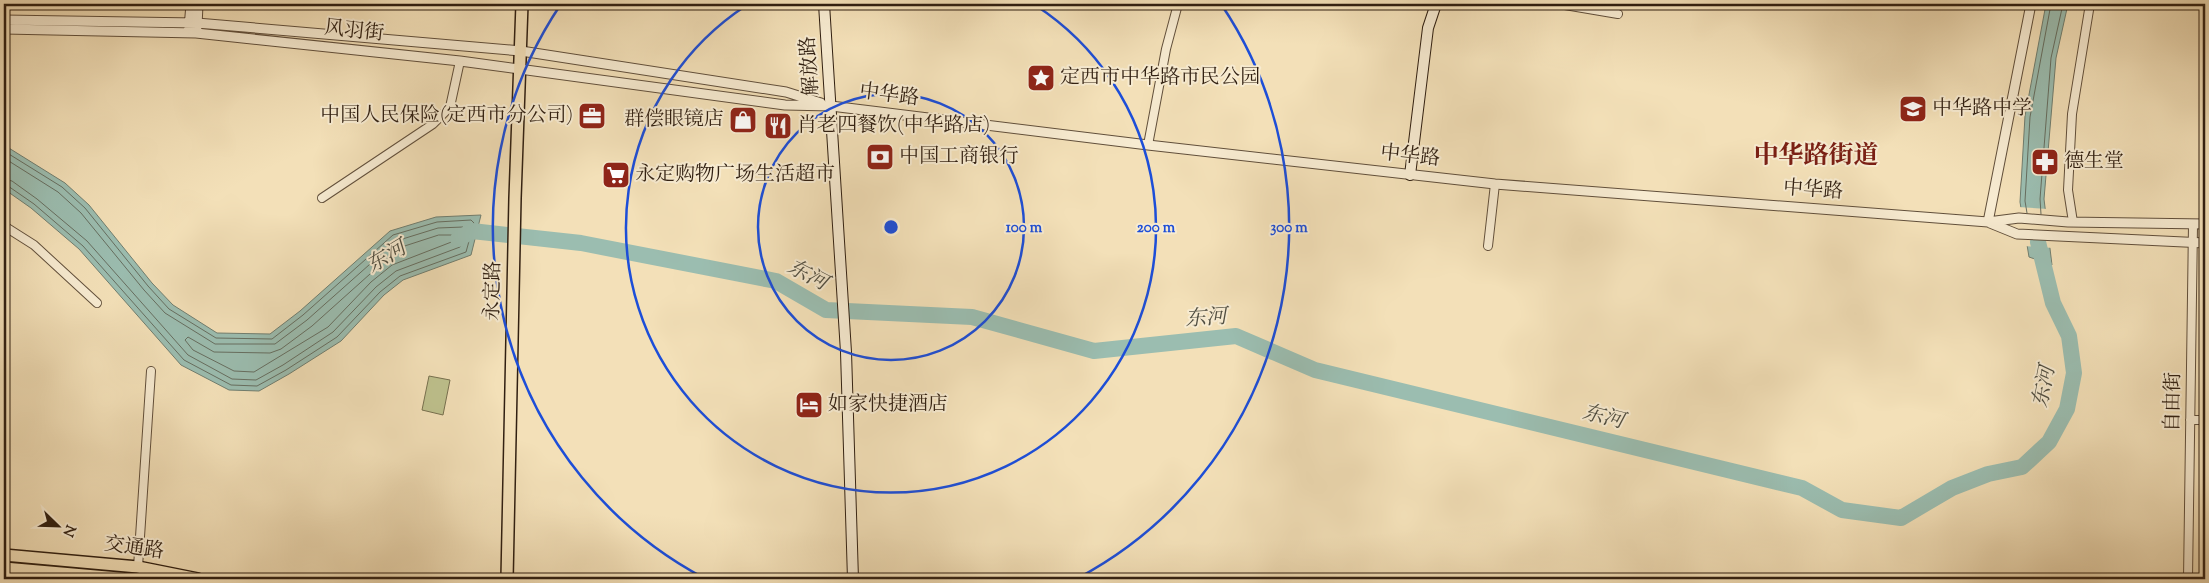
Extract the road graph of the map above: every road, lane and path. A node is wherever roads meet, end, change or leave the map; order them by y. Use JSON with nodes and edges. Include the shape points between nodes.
{"nodes":[{"id":1,"x":191,"y":4,"type":"edge"},
{"id":2,"x":198,"y":4,"type":"edge"},
{"id":3,"x":522,"y":4,"type":"edge"},
{"id":4,"x":824,"y":4,"type":"edge"},
{"id":5,"x":1178,"y":4,"type":"edge"},
{"id":6,"x":1436,"y":4,"type":"edge"},
{"id":7,"x":1559,"y":4,"type":"edge"},
{"id":8,"x":2031,"y":4,"type":"edge"},
{"id":9,"x":2090,"y":4,"type":"edge"},
{"id":10,"x":1618,"y":14,"type":"dead end"},
{"id":11,"x":4,"y":20,"type":"edge"},
{"id":12,"x":193,"y":23,"type":"junction"},
{"id":13,"x":4,"y":29,"type":"edge"},
{"id":14,"x":193,"y":33,"type":"junction"},
{"id":15,"x":521,"y":51,"type":"junction"},
{"id":16,"x":460,"y":61,"type":"junction"},
{"id":17,"x":520,"y":69,"type":"junction"},
{"id":18,"x":831,"y":106,"type":"junction"},
{"id":19,"x":1148,"y":145,"type":"junction"},
{"id":20,"x":1410,"y":175,"type":"junction"},
{"id":21,"x":1495,"y":184,"type":"junction"},
{"id":22,"x":322,"y":198,"type":"dead end"},
{"id":23,"x":1988,"y":222,"type":"junction"},
{"id":24,"x":2071,"y":222,"type":"junction"},
{"id":25,"x":2193,"y":224,"type":"junction"},
{"id":26,"x":2205,"y":224,"type":"edge"},
{"id":27,"x":4,"y":226,"type":"edge"},
{"id":28,"x":2192,"y":243,"type":"junction"},
{"id":29,"x":2205,"y":243,"type":"edge"},
{"id":30,"x":1488,"y":246,"type":"dead end"},
{"id":31,"x":97,"y":303,"type":"dead end"},
{"id":32,"x":151,"y":371,"type":"dead end"},
{"id":33,"x":2190,"y":420,"type":"junction"},
{"id":34,"x":2205,"y":420,"type":"edge"},
{"id":35,"x":4,"y":555,"type":"edge"},
{"id":36,"x":138,"y":567,"type":"junction"},
{"id":37,"x":4,"y":568,"type":"edge"},
{"id":38,"x":130,"y":579,"type":"edge"},
{"id":39,"x":198,"y":579,"type":"edge"},
{"id":40,"x":506,"y":579,"type":"edge"},
{"id":41,"x":853,"y":579,"type":"edge"},
{"id":42,"x":2188,"y":579,"type":"edge"}],
"edges":[{"from":1,"to":12,"type":"street"},
{"from":2,"to":12,"type":"street"},
{"from":3,"to":15,"type":"main road","name":"永定路"},
{"from":4,"to":18,"type":"main road","name":"解放路"},
{"from":5,"to":19,"type":"street"},
{"from":6,"to":20,"type":"main road","via":[[1428,28]]},
{"from":7,"to":10,"type":"street"},
{"from":8,"to":23,"type":"street"},
{"from":9,"to":24,"type":"street","via":[[2072,114],[2068,190]]},
{"from":11,"to":12,"type":"street","name":"风羽街"},
{"from":12,"to":14,"type":"street"},
{"from":12,"to":15,"type":"street","name":"风羽街"},
{"from":13,"to":14,"type":"street","name":"风羽街"},
{"from":14,"to":16,"type":"street","name":"风羽街"},
{"from":15,"to":17,"type":"main road","name":"永定路"},
{"from":15,"to":18,"type":"street","name":"中华路","via":[[786,92]]},
{"from":16,"to":17,"type":"street","name":"风羽街"},
{"from":16,"to":22,"type":"street","via":[[450,107],[433,124]]},
{"from":17,"to":18,"type":"street","name":"中华路","via":[[785,105]]},
{"from":17,"to":40,"type":"main road","name":"永定路"},
{"from":18,"to":19,"type":"street","name":"中华路"},
{"from":18,"to":41,"type":"main road","name":"解放路","via":[[846,352]]},
{"from":19,"to":20,"type":"street","name":"中华路"},
{"from":20,"to":21,"type":"street","name":"中华路"},
{"from":21,"to":23,"type":"street","name":"中华路"},
{"from":21,"to":30,"type":"street"},
{"from":23,"to":24,"type":"street","name":"中华路","via":[[2019,218]]},
{"from":23,"to":28,"type":"street","name":"中华路","via":[[2017,234]]},
{"from":24,"to":25,"type":"street","name":"中华路"},
{"from":25,"to":26,"type":"street","name":"中华路"},
{"from":25,"to":28,"type":"street","name":"自由街"},
{"from":27,"to":31,"type":"street","via":[[34,246]]},
{"from":28,"to":29,"type":"street","name":"中华路"},
{"from":28,"to":33,"type":"street","name":"自由街"},
{"from":32,"to":36,"type":"street"},
{"from":33,"to":34,"type":"street"},
{"from":33,"to":42,"type":"street","name":"自由街"},
{"from":35,"to":36,"type":"main road","name":"交通路"},
{"from":36,"to":39,"type":"main road","name":"交通路"},
{"from":37,"to":38,"type":"main road","name":"交通路"}]}
